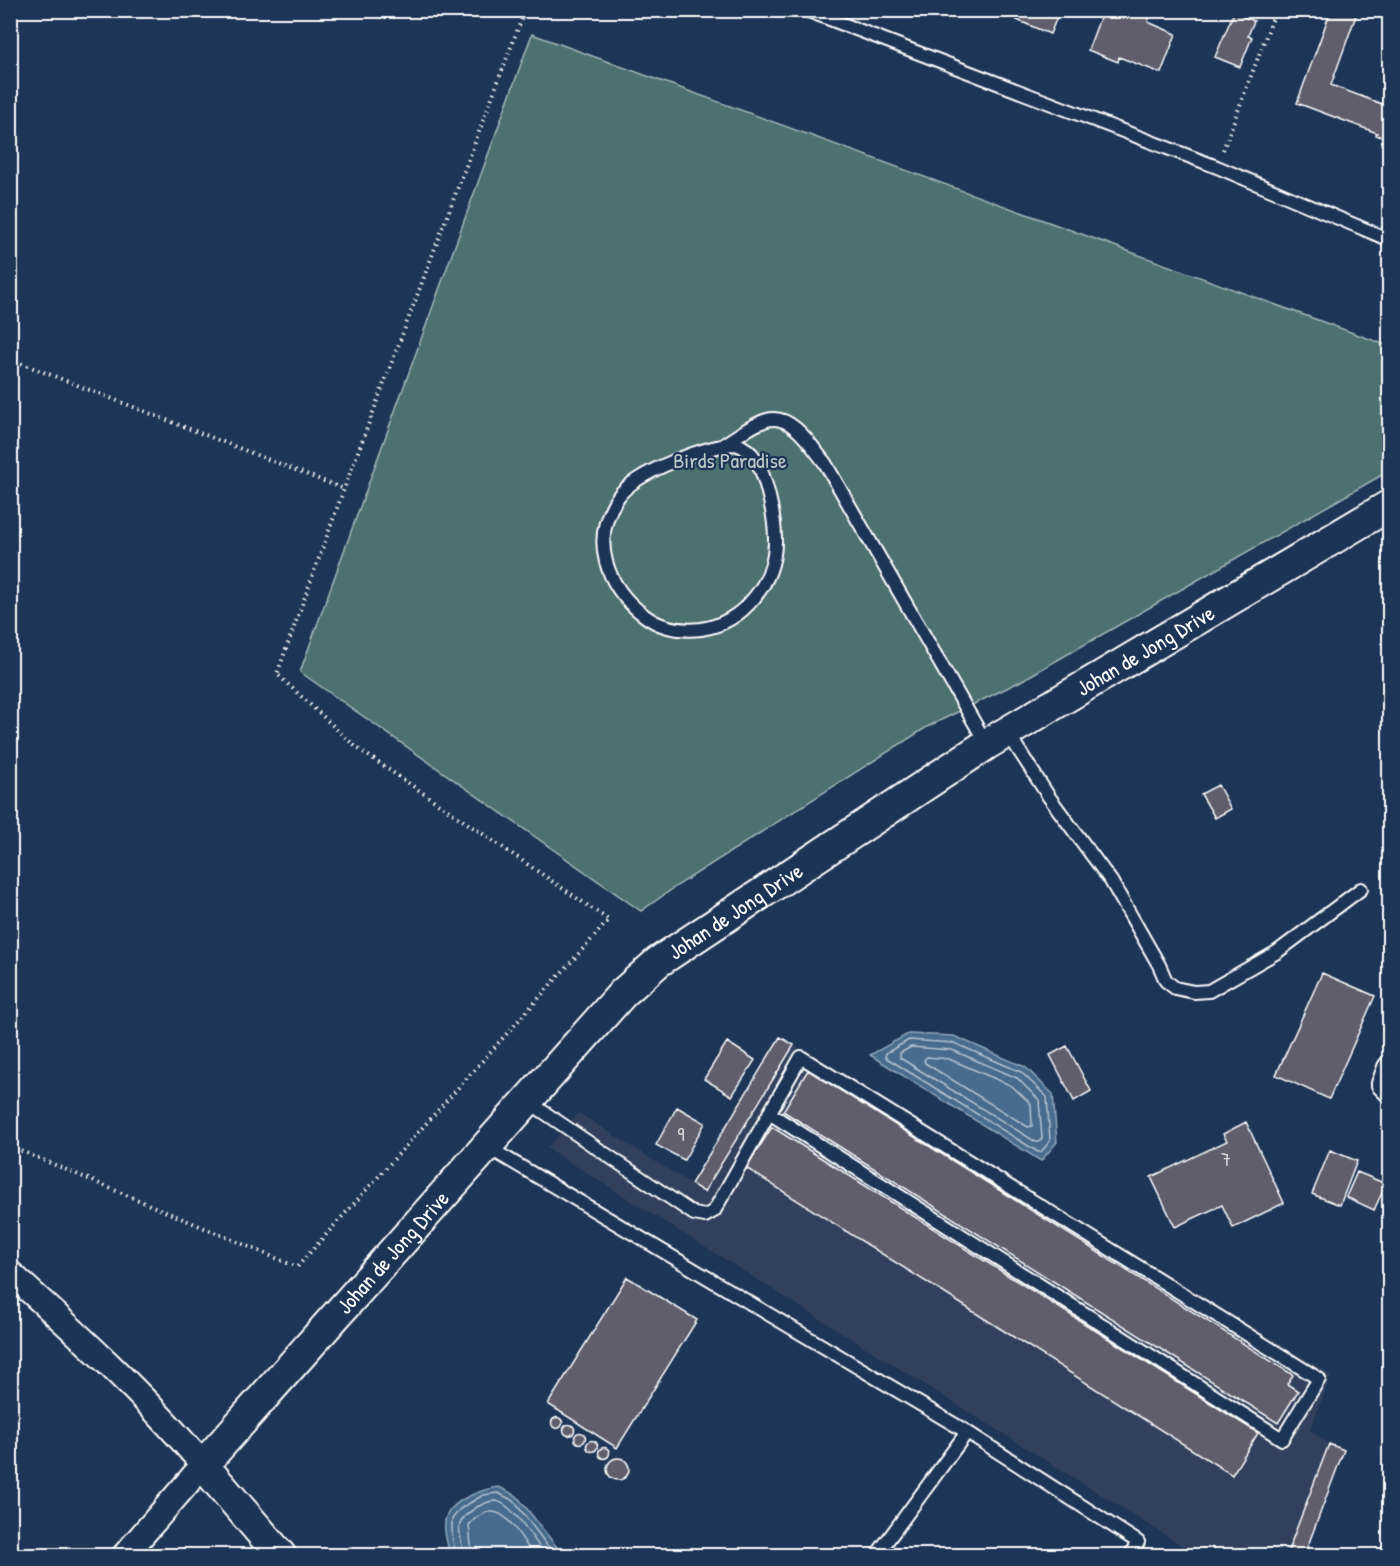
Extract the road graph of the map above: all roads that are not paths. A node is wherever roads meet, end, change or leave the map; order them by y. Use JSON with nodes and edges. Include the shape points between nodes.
{"nodes":[{"id":1,"x":806,"y":10,"type":"edge"},
{"id":2,"x":1389,"y":240,"type":"edge"},
{"id":3,"x":723,"y":445,"type":"junction"},
{"id":4,"x":1389,"y":505,"type":"edge"},
{"id":5,"x":997,"y":738,"type":"junction"},
{"id":6,"x":1361,"y":890,"type":"dead end"},
{"id":7,"x":526,"y":1100,"type":"junction"},
{"id":8,"x":769,"y":1113,"type":"junction"},
{"id":9,"x":486,"y":1146,"type":"junction"},
{"id":10,"x":10,"y":1274,"type":"edge"},
{"id":11,"x":967,"y":1432,"type":"junction"},
{"id":12,"x":203,"y":1465,"type":"junction"},
{"id":13,"x":124,"y":1556,"type":"edge"},
{"id":14,"x":281,"y":1556,"type":"edge"},
{"id":15,"x":876,"y":1556,"type":"edge"},
{"id":16,"x":1130,"y":1556,"type":"edge"}],
"edges":[{"from":1,"to":2,"type":"lane","via":[[1216,167]]},
{"from":3,"to":3,"type":"lane","via":[[640,477],[619,496],[608,517],[604,558],[610,578],[625,599],[646,617],[668,627],[708,628],[736,616],[761,589],[771,564],[775,540],[772,504],[758,462],[745,447]]},
{"from":3,"to":5,"type":"lane","via":[[769,419],[790,424],[806,440],[825,463]]},
{"from":4,"to":5,"type":"street","name":"Johan de Jong Drive"},
{"from":5,"to":6,"type":"lane","via":[[1049,797],[1111,881],[1166,981],[1175,988],[1209,991],[1277,952]]},
{"from":5,"to":7,"type":"street","name":"Johan de Jong Drive","via":[[658,962],[622,993]]},
{"from":7,"to":8,"type":"lane","via":[[694,1214],[705,1216],[714,1211]]},
{"from":7,"to":9,"type":"street","name":"Johan de Jong Drive"},
{"from":8,"to":8,"type":"lane","via":[[801,1057],[1319,1378],[1282,1439]]},
{"from":9,"to":11,"type":"lane"},
{"from":9,"to":12,"type":"street","name":"Johan de Jong Drive"},
{"from":10,"to":12,"type":"street","via":[[124,1378]]},
{"from":11,"to":15,"type":"lane"},
{"from":11,"to":16,"type":"lane","via":[[1138,1542]]},
{"from":12,"to":13,"type":"street"},
{"from":12,"to":14,"type":"street"}]}
